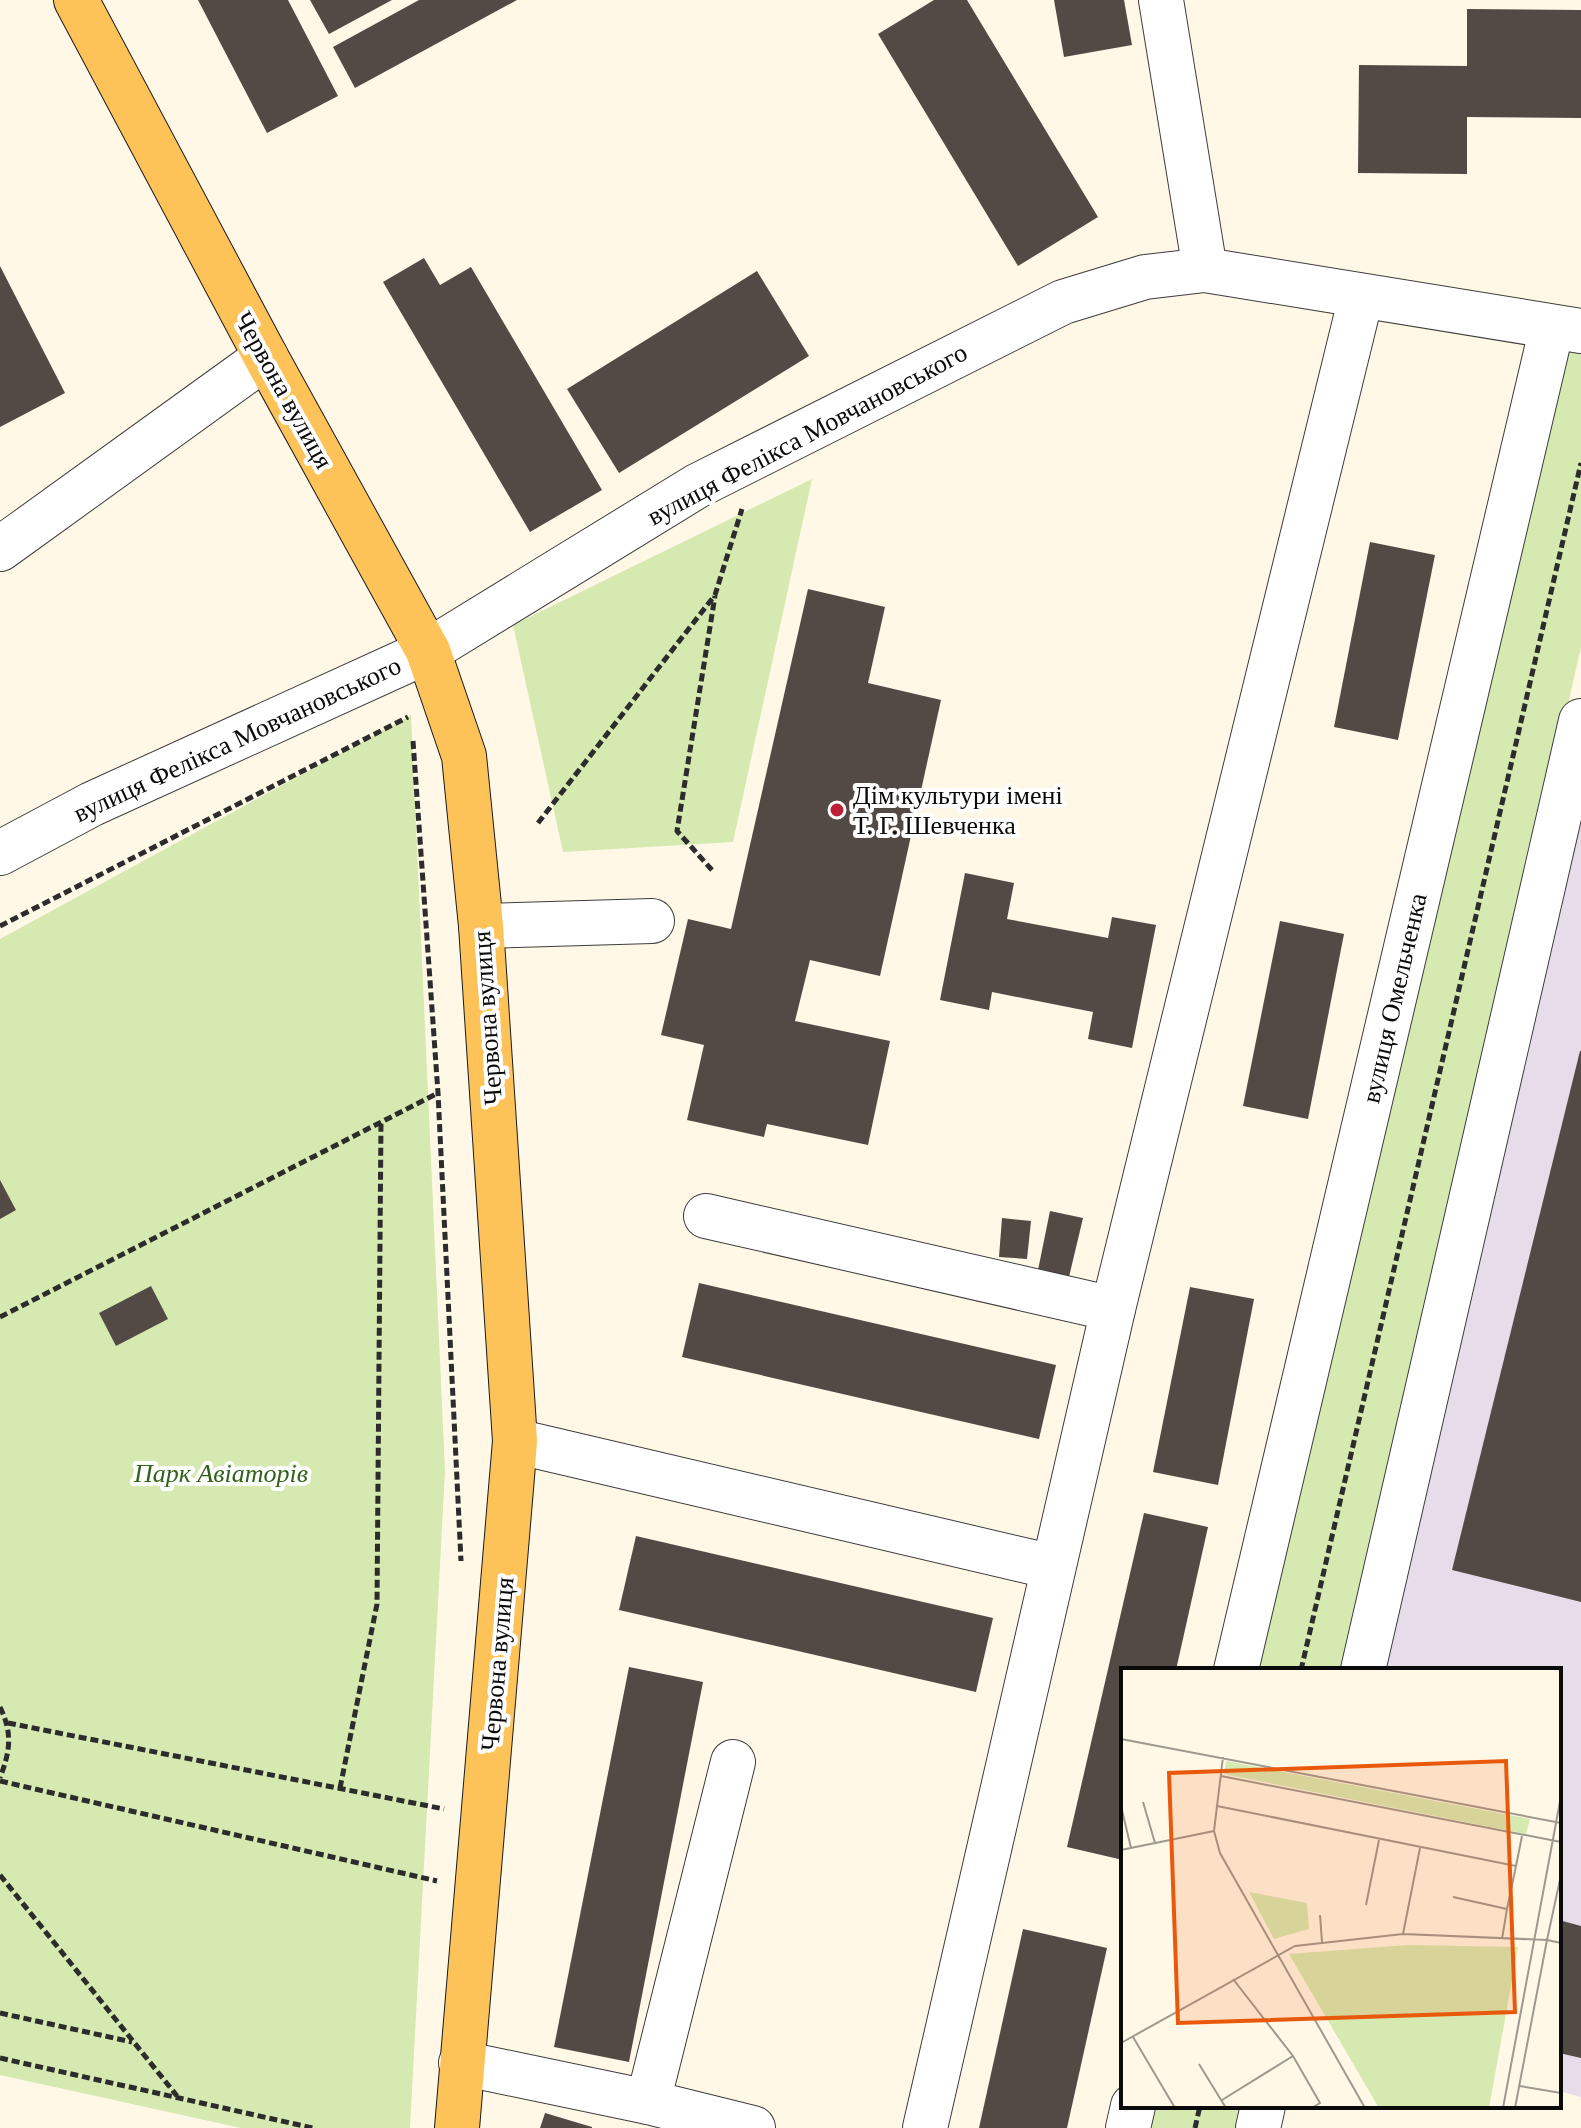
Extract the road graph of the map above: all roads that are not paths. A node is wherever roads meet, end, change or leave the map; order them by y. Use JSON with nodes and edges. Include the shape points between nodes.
{"nodes":[{"id":1,"x":76,"y":0,"type":"edge"},
{"id":2,"x":1161,"y":0,"type":"edge"},
{"id":3,"x":1205,"y":270,"type":"junction"},
{"id":4,"x":1361,"y":297,"type":"junction"},
{"id":5,"x":1566,"y":329,"type":"edge"},
{"id":6,"x":266,"y":357,"type":"junction"},
{"id":7,"x":0,"y":549,"type":"edge"},
{"id":8,"x":428,"y":651,"type":"junction"},
{"id":9,"x":1581,"y":721,"type":"edge"},
{"id":10,"x":0,"y":853,"type":"edge"},
{"id":11,"x":652,"y":921,"type":"dead end"},
{"id":12,"x":481,"y":926,"type":"junction"},
{"id":13,"x":706,"y":1216,"type":"dead end"},
{"id":14,"x":1113,"y":1309,"type":"junction"},
{"id":15,"x":515,"y":1441,"type":"junction"},
{"id":16,"x":1053,"y":1567,"type":"junction"},
{"id":17,"x":1236,"y":1668,"type":"edge"},
{"id":18,"x":1363,"y":1668,"type":"edge"},
{"id":19,"x":733,"y":1762,"type":"dead end"},
{"id":20,"x":461,"y":2063,"type":"junction"},
{"id":21,"x":648,"y":2102,"type":"junction"},
{"id":22,"x":1133,"y":2108,"type":"edge"},
{"id":23,"x":1263,"y":2108,"type":"edge"},
{"id":24,"x":457,"y":2128,"type":"edge"},
{"id":25,"x":753,"y":2128,"type":"edge"},
{"id":26,"x":925,"y":2128,"type":"edge"},
{"id":27,"x":1128,"y":2128,"type":"edge"},
{"id":28,"x":1258,"y":2128,"type":"edge"}],
"edges":[{"from":1,"to":6,"type":"main road","name":"Червона вулиця"},
{"from":2,"to":3,"type":"street"},
{"from":3,"to":4,"type":"street","name":"вулиця Фелікса Мовчановського"},
{"from":3,"to":8,"type":"street","name":"вулиця Фелікса Мовчановського","via":[[1145,277],[1063,302],[697,486]]},
{"from":4,"to":5,"type":"street","name":"вулиця Фелікса Мовчановського"},
{"from":4,"to":14,"type":"street"},
{"from":5,"to":17,"type":"street","name":"вулиця Омельченка"},
{"from":6,"to":7,"type":"street"},
{"from":6,"to":8,"type":"main road","name":"Червона вулиця"},
{"from":8,"to":10,"type":"street","name":"вулиця Фелікса Мовчановського","via":[[92,804]]},
{"from":8,"to":12,"type":"main road","name":"Червона вулиця","via":[[464,756]]},
{"from":9,"to":18,"type":"street"},
{"from":11,"to":12,"type":"street"},
{"from":12,"to":15,"type":"main road","name":"Червона вулиця"},
{"from":13,"to":14,"type":"street"},
{"from":14,"to":16,"type":"street"},
{"from":15,"to":16,"type":"street"},
{"from":15,"to":20,"type":"main road","name":"Червона вулиця"},
{"from":16,"to":26,"type":"street"},
{"from":19,"to":21,"type":"street"},
{"from":20,"to":21,"type":"street"},
{"from":20,"to":24,"type":"main road","name":"Червона вулиця"},
{"from":21,"to":25,"type":"street"},
{"from":22,"to":27,"type":"street"},
{"from":23,"to":28,"type":"street"}]}
